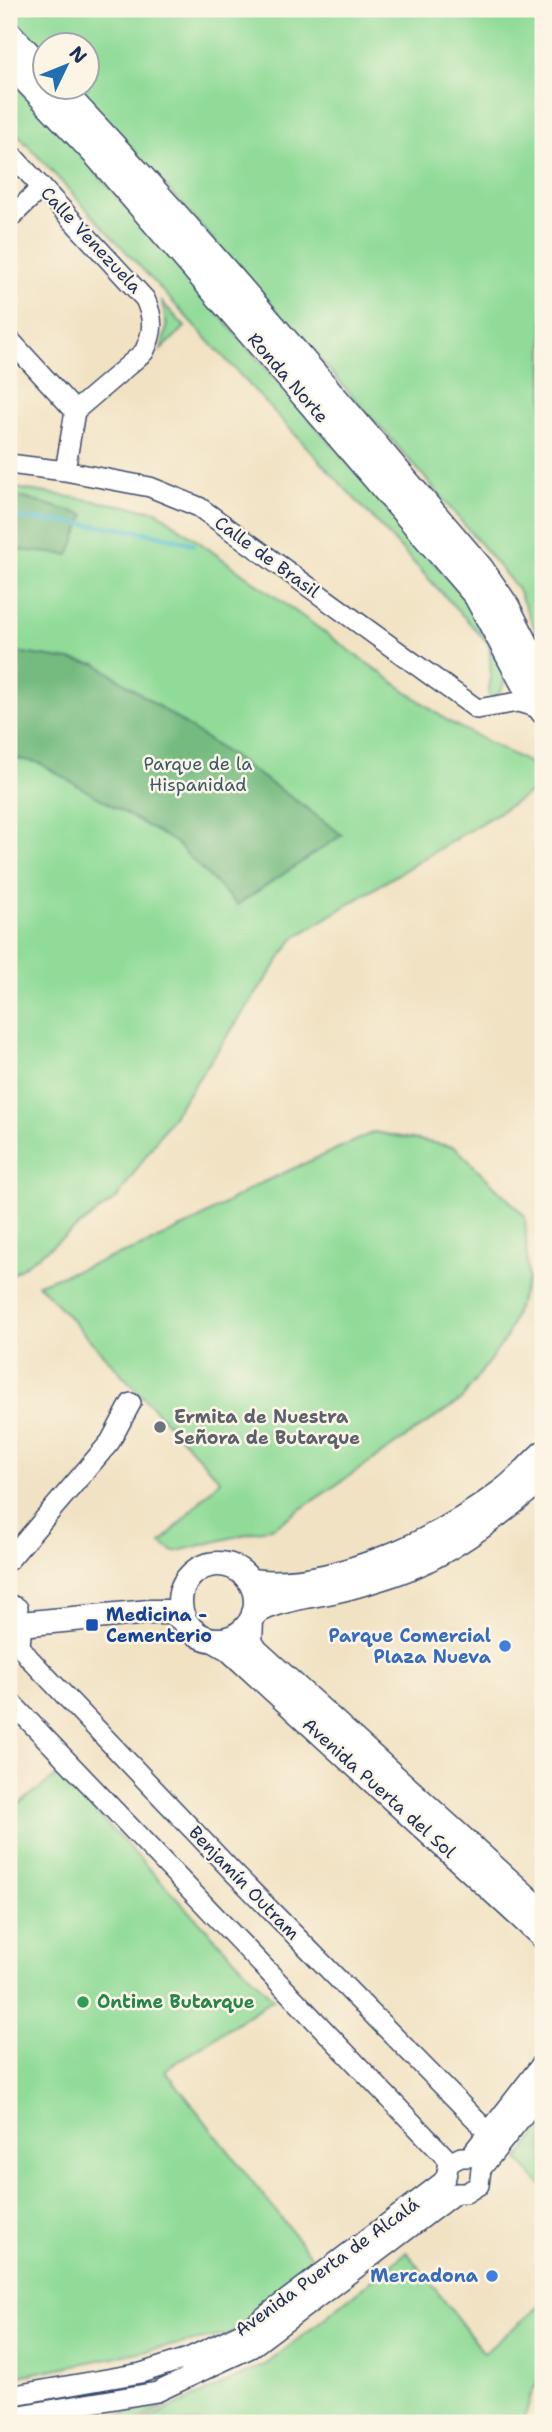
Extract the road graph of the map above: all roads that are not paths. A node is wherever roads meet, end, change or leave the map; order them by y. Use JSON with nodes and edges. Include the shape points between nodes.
{"nodes":[{"id":1,"x":9,"y":33,"type":"edge"},
{"id":2,"x":32,"y":57,"type":"edge"},
{"id":3,"x":9,"y":63,"type":"edge"},
{"id":4,"x":73,"y":102,"type":"edge"},
{"id":5,"x":9,"y":152,"type":"edge"},
{"id":6,"x":42,"y":187,"type":"junction"},
{"id":7,"x":9,"y":219,"type":"edge"},
{"id":8,"x":9,"y":339,"type":"edge"},
{"id":9,"x":75,"y":411,"type":"junction"},
{"id":10,"x":9,"y":464,"type":"edge"},
{"id":11,"x":65,"y":471,"type":"junction"},
{"id":12,"x":514,"y":667,"type":"junction"},
{"id":13,"x":543,"y":676,"type":"edge"},
{"id":14,"x":499,"y":705,"type":"junction"},
{"id":15,"x":542,"y":710,"type":"edge"},
{"id":16,"x":131,"y":1403,"type":"dead end"},
{"id":17,"x":543,"y":1453,"type":"edge"},
{"id":18,"x":543,"y":1477,"type":"edge"},
{"id":19,"x":9,"y":1560,"type":"edge"},
{"id":20,"x":250,"y":1581,"type":"junction"},
{"id":21,"x":182,"y":1588,"type":"junction"},
{"id":22,"x":13,"y":1614,"type":"edge"},
{"id":23,"x":252,"y":1617,"type":"junction"},
{"id":24,"x":184,"y":1620,"type":"junction"},
{"id":25,"x":214,"y":1640,"type":"junction"},
{"id":26,"x":9,"y":1700,"type":"edge"},
{"id":27,"x":543,"y":1912,"type":"edge"},
{"id":28,"x":543,"y":1937,"type":"edge"},
{"id":29,"x":543,"y":2062,"type":"edge"},
{"id":30,"x":543,"y":2091,"type":"edge"},
{"id":31,"x":488,"y":2132,"type":"junction"},
{"id":32,"x":461,"y":2172,"type":"junction"},
{"id":33,"x":9,"y":2396,"type":"edge"},
{"id":34,"x":9,"y":2420,"type":"edge"}],
"edges":[{"from":1,"to":2,"type":"main road"},
{"from":3,"to":12,"type":"main road","name":"Ronda Norte","via":[[95,154],[475,596]]},
{"from":4,"to":13,"type":"main road","name":"Ronda Norte","via":[[481,568],[507,606]]},
{"from":5,"to":6,"type":"street","name":"Calle Venezuela"},
{"from":6,"to":7,"type":"street"},
{"from":6,"to":9,"type":"street","name":"Calle Venezuela","via":[[151,311],[153,325],[144,352]]},
{"from":8,"to":9,"type":"street"},
{"from":9,"to":11,"type":"street"},
{"from":10,"to":11,"type":"street","name":"Calle de Brasil"},
{"from":11,"to":14,"type":"street","name":"Calle de Brasil","via":[[150,487],[199,507],[449,691],[477,709]]},
{"from":12,"to":14,"type":"street","via":[[510,688]]},
{"from":12,"to":15,"type":"main road","name":"Ronda Norte"},
{"from":14,"to":15,"type":"street","name":"Calle de Brasil","via":[[517,702]]},
{"from":16,"to":19,"type":"street","via":[[110,1441]]},
{"from":17,"to":20,"type":"main road","via":[[505,1490],[449,1527],[398,1552],[314,1578],[284,1583]]},
{"from":18,"to":23,"type":"main road","via":[[501,1514],[434,1557],[330,1593],[271,1603]]},
{"from":20,"to":21,"type":"main road","via":[[233,1567],[211,1564],[192,1573]]},
{"from":20,"to":23,"type":"main road"},
{"from":21,"to":22,"type":"main road"},
{"from":21,"to":24,"type":"main road","via":[[179,1604]]},
{"from":22,"to":24,"type":"main road","via":[[173,1612]]},
{"from":22,"to":31,"type":"street","name":"Benjamín Outram","via":[[20,1646],[29,1658]]},
{"from":23,"to":25,"type":"main road","via":[[235,1636]]},
{"from":23,"to":27,"type":"main road","name":"Avenida Puerta del Sol","via":[[250,1642],[256,1651]]},
{"from":24,"to":25,"type":"main road","via":[[202,1637]]},
{"from":25,"to":28,"type":"main road","name":"Avenida Puerta del Sol"},
{"from":26,"to":32,"type":"street"},
{"from":29,"to":31,"type":"street","name":"Avenida Puerta de Alcalá"},
{"from":30,"to":32,"type":"street","name":"Avenida Puerta de Alcalá"},
{"from":31,"to":32,"type":"street","name":"Avenida Puerta de Alcalá"},
{"from":32,"to":33,"type":"street","name":"Avenida Puerta de Alcalá","via":[[245,2331],[188,2358],[141,2373]]},
{"from":32,"to":34,"type":"street","name":"Avenida Puerta de Alcalá","via":[[251,2348],[157,2392]]}]}
